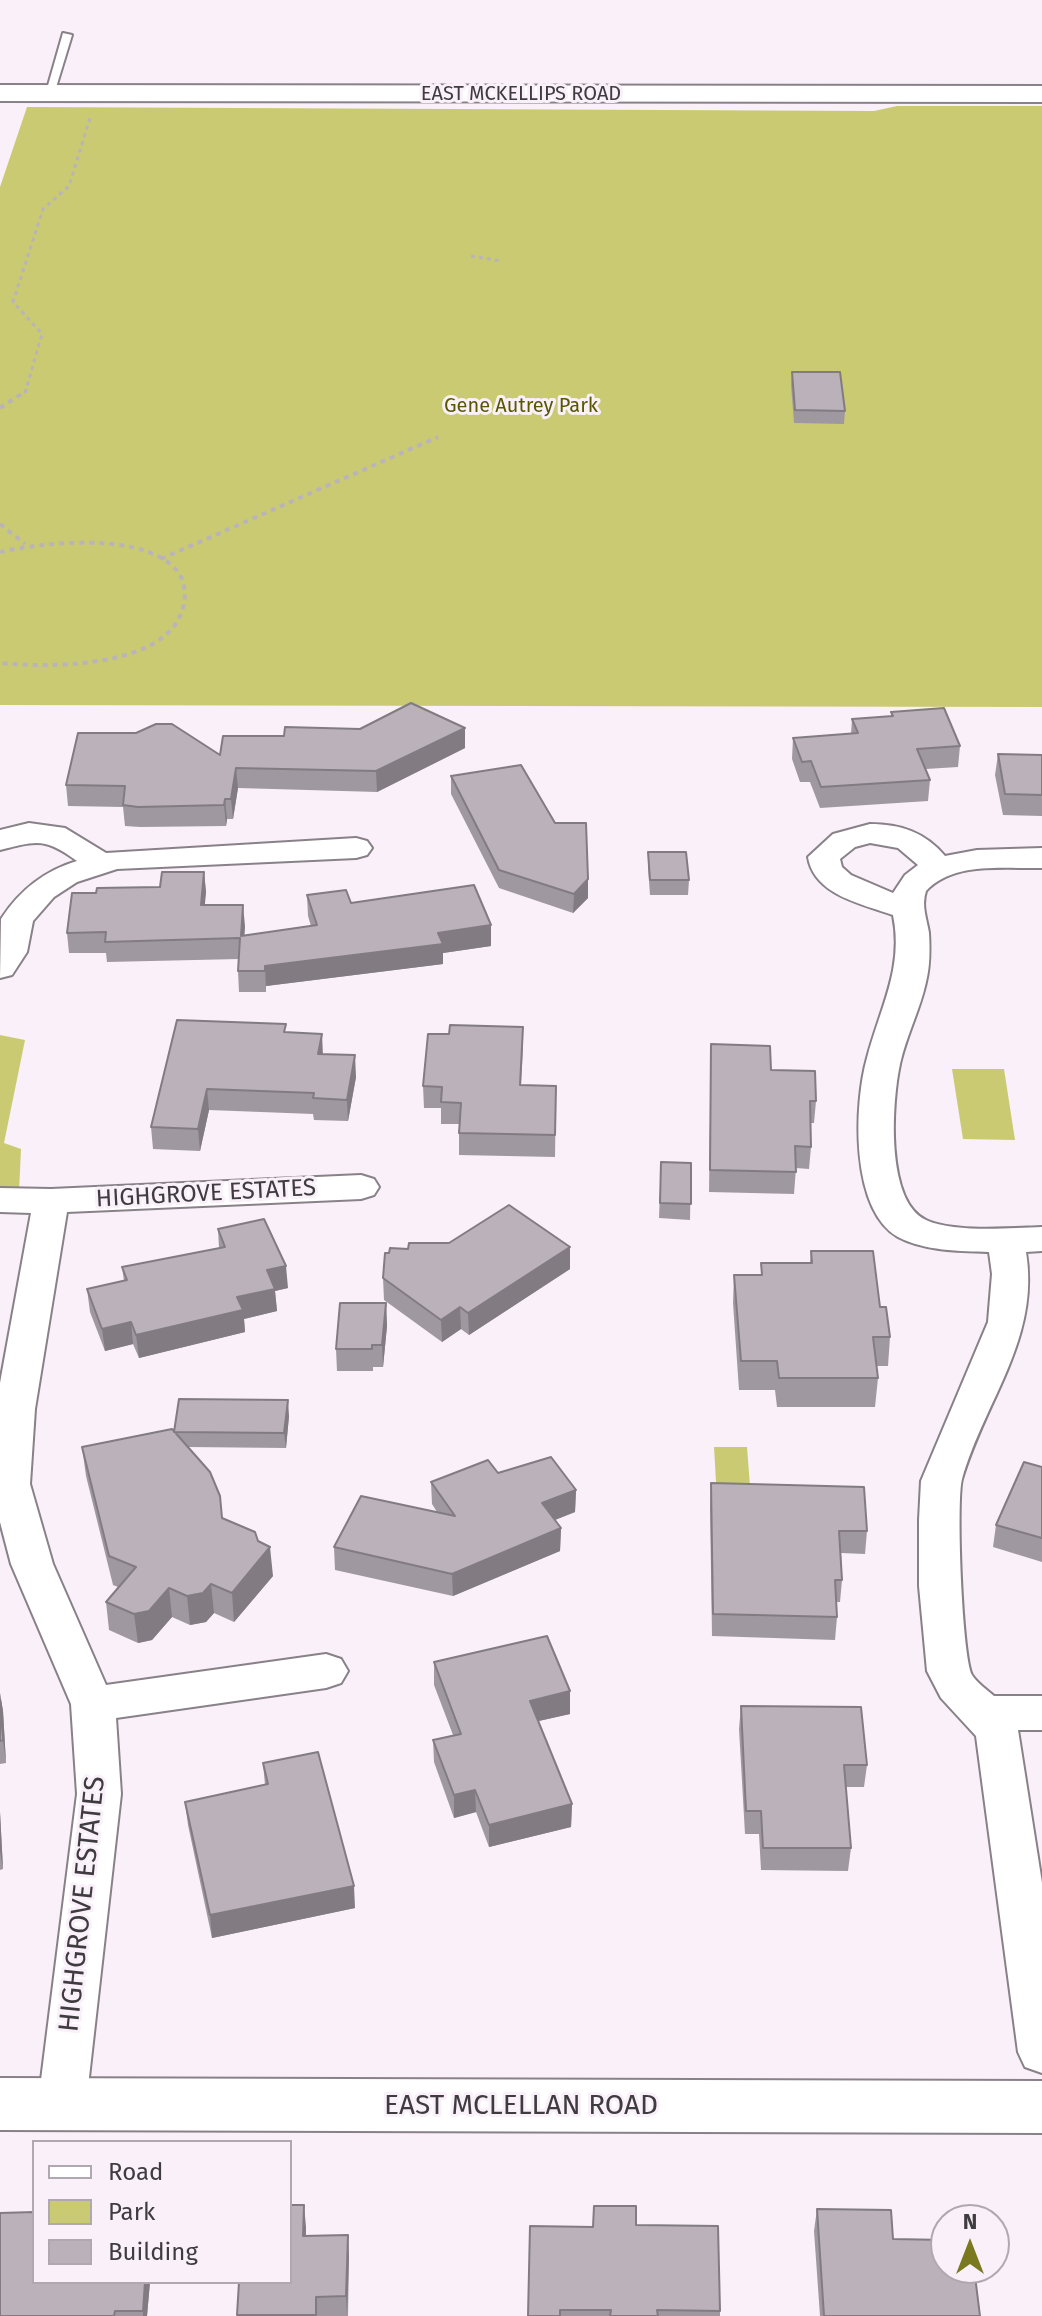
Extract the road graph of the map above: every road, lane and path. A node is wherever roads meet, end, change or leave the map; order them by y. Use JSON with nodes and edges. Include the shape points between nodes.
{"nodes":[{"id":1,"x":67,"y":35,"type":"dead end"},
{"id":2,"x":0,"y":93,"type":"edge"},
{"id":3,"x":49,"y":94,"type":"junction"},
{"id":4,"x":1042,"y":94,"type":"edge"},
{"id":5,"x":94,"y":106,"type":"dead end"},
{"id":6,"x":471,"y":256,"type":"dead end"},
{"id":7,"x":501,"y":261,"type":"dead end"},
{"id":8,"x":0,"y":408,"type":"edge"},
{"id":9,"x":438,"y":437,"type":"dead end"},
{"id":10,"x":0,"y":524,"type":"edge"},
{"id":11,"x":26,"y":545,"type":"junction"},
{"id":12,"x":0,"y":552,"type":"edge"},
{"id":13,"x":160,"y":559,"type":"junction"},
{"id":14,"x":0,"y":663,"type":"edge"},
{"id":15,"x":0,"y":841,"type":"edge"},
{"id":16,"x":356,"y":848,"type":"dead end"},
{"id":17,"x":1042,"y":858,"type":"edge"},
{"id":18,"x":100,"y":864,"type":"junction"},
{"id":19,"x":938,"y":868,"type":"junction"},
{"id":20,"x":15,"y":900,"type":"edge"},
{"id":21,"x":907,"y":909,"type":"junction"},
{"id":22,"x":0,"y":968,"type":"edge"},
{"id":23,"x":361,"y":1187,"type":"dead end"},
{"id":24,"x":0,"y":1200,"type":"edge"},
{"id":25,"x":51,"y":1201,"type":"junction"},
{"id":26,"x":1024,"y":1240,"type":"edge"},
{"id":27,"x":326,"y":1671,"type":"dead end"},
{"id":28,"x":93,"y":1704,"type":"junction"},
{"id":29,"x":984,"y":1713,"type":"junction"},
{"id":30,"x":1042,"y":1713,"type":"edge"},
{"id":31,"x":1042,"y":2052,"type":"edge"},
{"id":32,"x":0,"y":2104,"type":"edge"},
{"id":33,"x":62,"y":2104,"type":"junction"},
{"id":34,"x":1042,"y":2107,"type":"edge"}],
"edges":[{"from":1,"to":3,"type":"lane"},
{"from":2,"to":3,"type":"main road","name":"EAST MCKELLIPS ROAD"},
{"from":3,"to":4,"type":"main road","name":"EAST MCKELLIPS ROAD"},
{"from":5,"to":8,"type":"path","via":[[68,188],[43,209],[13,302],[42,334],[26,391]]},
{"from":6,"to":7,"type":"path"},
{"from":9,"to":13,"type":"path"},
{"from":10,"to":11,"type":"path"},
{"from":11,"to":12,"type":"path"},
{"from":11,"to":13,"type":"path","via":[[99,542]]},
{"from":13,"to":14,"type":"path","via":[[180,577],[186,597],[179,618],[158,638],[125,654],[84,664]]},
{"from":15,"to":18,"type":"street","via":[[15,834],[62,835]]},
{"from":16,"to":18,"type":"street"},
{"from":17,"to":19,"type":"street"},
{"from":18,"to":20,"type":"street"},
{"from":19,"to":21,"type":"street","via":[[908,892]]},
{"from":19,"to":21,"type":"street","via":[[919,847],[878,833],[852,835],[824,857],[826,870],[840,882]]},
{"from":20,"to":22,"type":"street","via":[[10,952]]},
{"from":21,"to":26,"type":"street","via":[[913,940],[909,982],[876,1100],[886,1198],[910,1228],[965,1239]]},
{"from":23,"to":25,"type":"street","name":"HIGHGROVE ESTATES"},
{"from":24,"to":25,"type":"street","name":"HIGHGROVE ESTATES"},
{"from":25,"to":28,"type":"street","name":"HIGHGROVE ESTATES","via":[[15,1409],[10,1484],[32,1564]]},
{"from":26,"to":29,"type":"street","via":[[1011,1274],[1007,1322],[941,1481],[940,1586],[949,1671],[956,1686]]},
{"from":27,"to":28,"type":"street"},
{"from":28,"to":33,"type":"street","name":"HIGHGROVE ESTATES","via":[[99,1794]]},
{"from":29,"to":30,"type":"street"},
{"from":29,"to":31,"type":"street","via":[[997,1732],[1001,1751]]},
{"from":32,"to":33,"type":"main road","name":"EAST MCLELLAN ROAD"},
{"from":33,"to":34,"type":"main road","name":"EAST MCLELLAN ROAD"}]}
